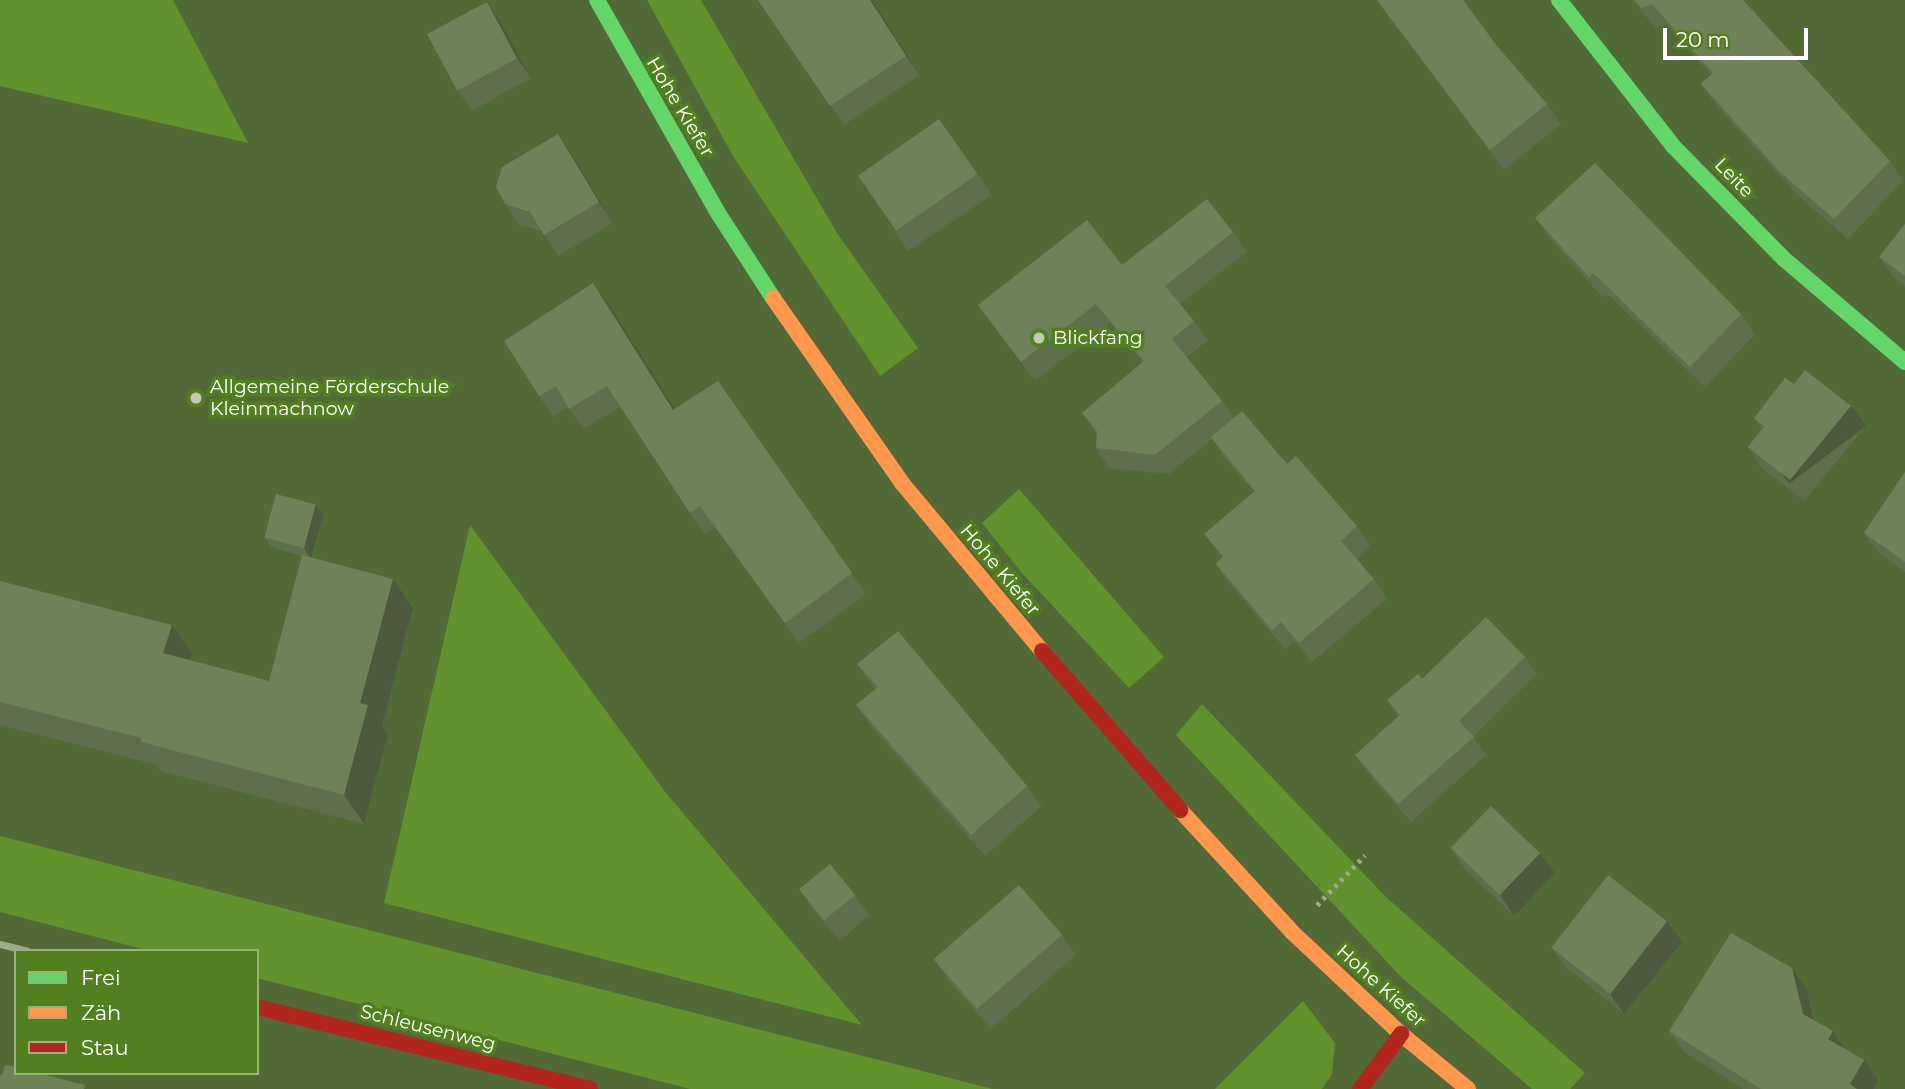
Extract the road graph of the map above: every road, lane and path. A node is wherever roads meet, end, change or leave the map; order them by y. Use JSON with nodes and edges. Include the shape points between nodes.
{"nodes":[{"id":1,"x":597,"y":0,"type":"edge"},
{"id":2,"x":1559,"y":0,"type":"edge"},
{"id":3,"x":1905,"y":362,"type":"edge"},
{"id":4,"x":1365,"y":855,"type":"dead end"},
{"id":5,"x":1315,"y":907,"type":"dead end"},
{"id":6,"x":0,"y":944,"type":"edge"},
{"id":7,"x":20,"y":949,"type":"edge"},
{"id":8,"x":259,"y":1007,"type":"edge"},
{"id":9,"x":1401,"y":1034,"type":"junction"},
{"id":10,"x":590,"y":1089,"type":"edge"},
{"id":11,"x":1360,"y":1089,"type":"edge"},
{"id":12,"x":1468,"y":1089,"type":"edge"}],
"edges":[{"from":1,"to":9,"type":"street","name":"Hohe Kiefer","via":[[718,213],[902,484],[1122,747],[1292,932]]},
{"from":2,"to":3,"type":"street","name":"Leite","via":[[1673,146],[1784,259]]},
{"from":4,"to":5,"type":"path"},
{"from":6,"to":7,"type":"street"},
{"from":8,"to":10,"type":"street","name":"Schleusenweg"},
{"from":9,"to":11,"type":"street"},
{"from":9,"to":12,"type":"street","name":"Hohe Kiefer"}]}
